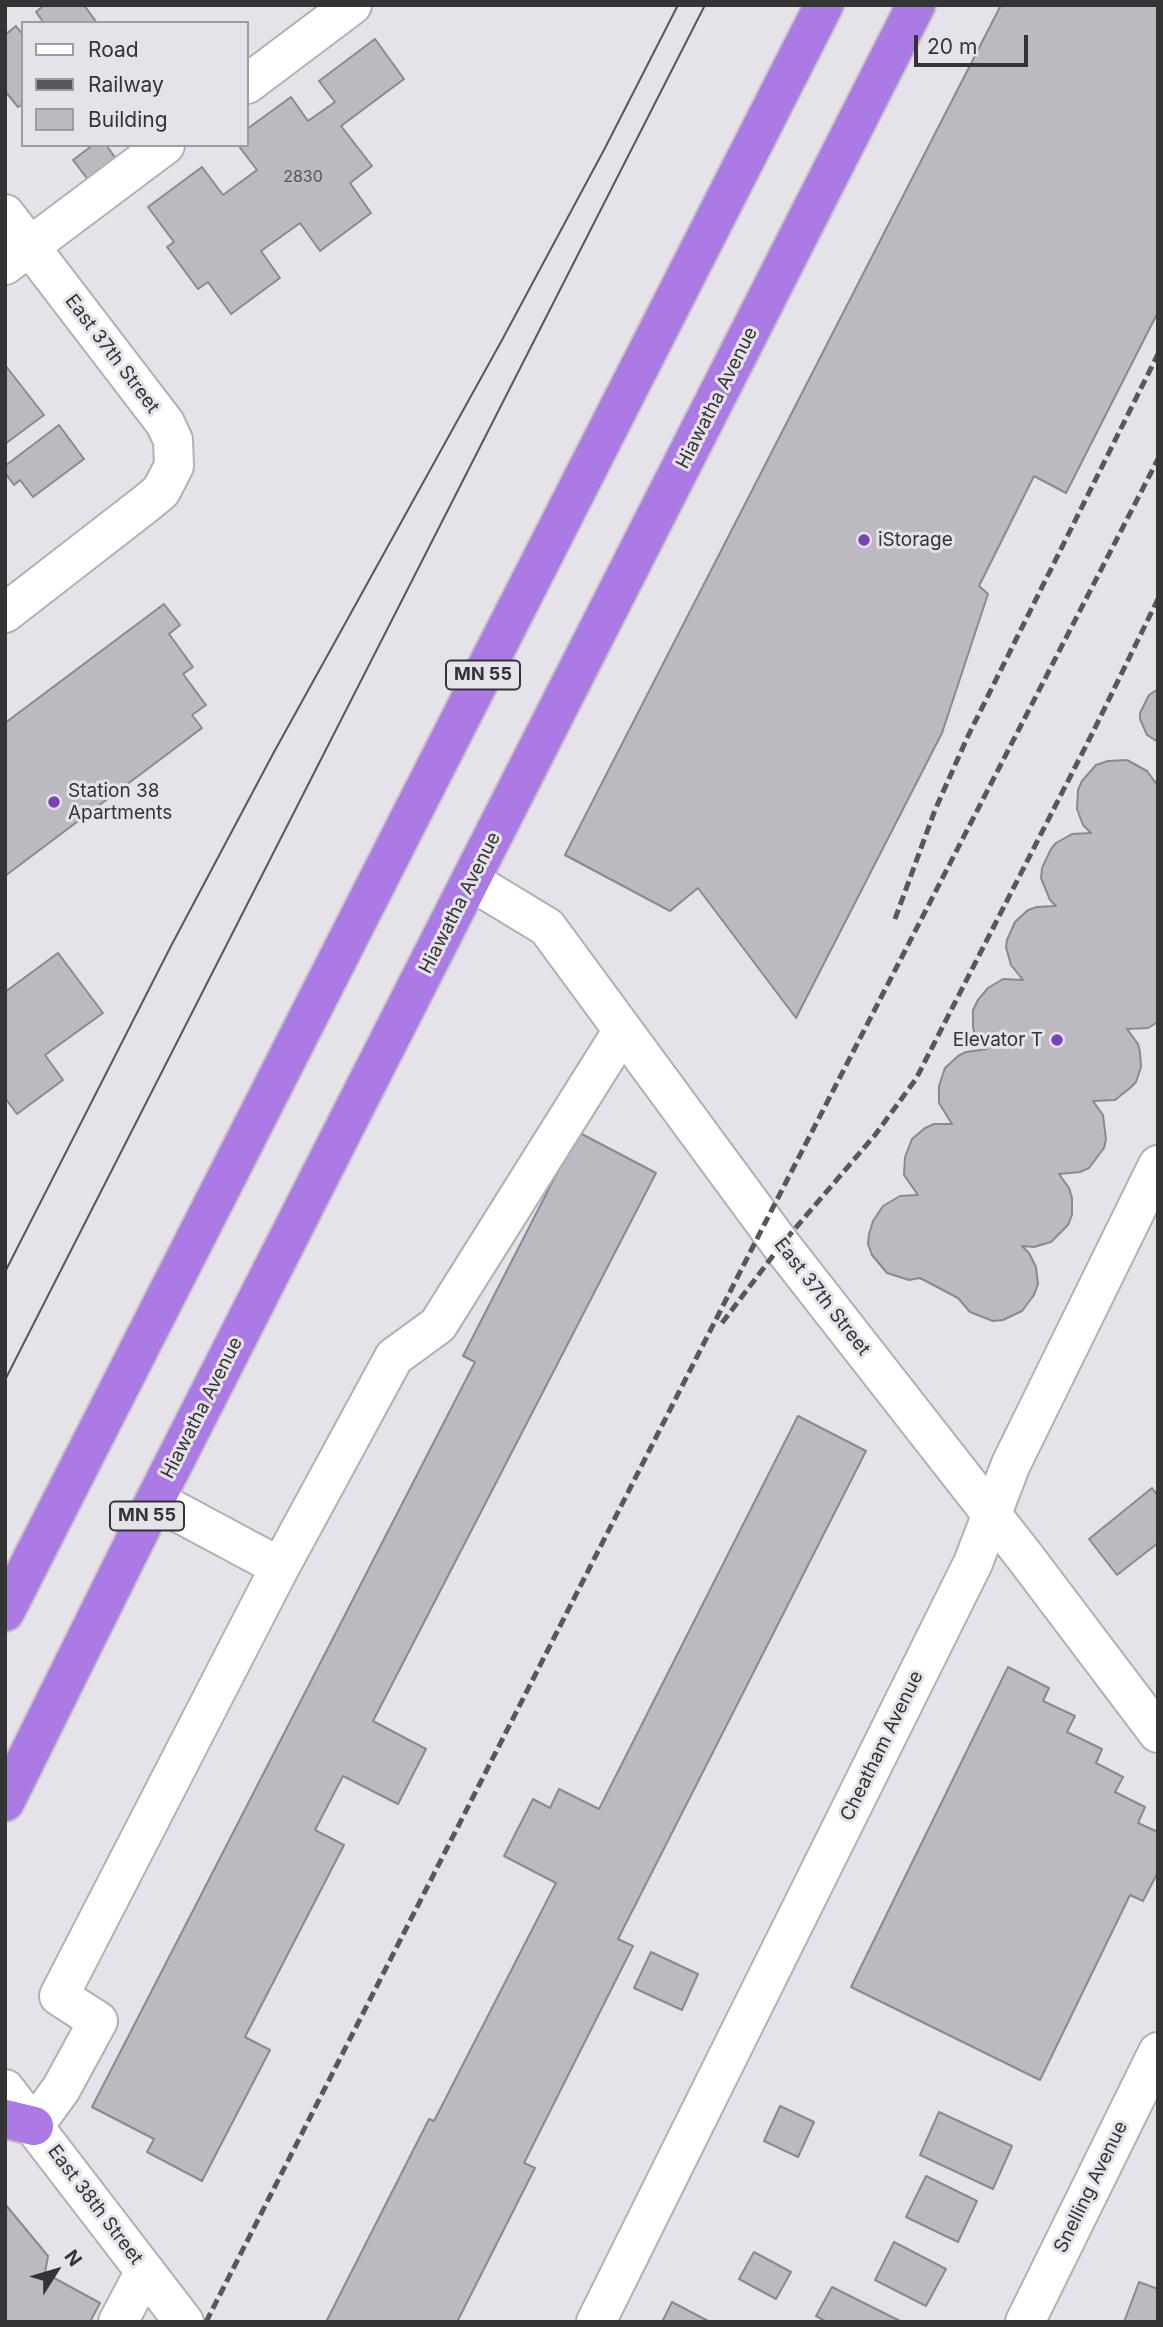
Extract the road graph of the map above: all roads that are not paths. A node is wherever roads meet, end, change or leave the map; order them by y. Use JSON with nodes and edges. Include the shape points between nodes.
{"nodes":[{"id":1,"x":352,"y":5,"type":"edge"},
{"id":2,"x":824,"y":5,"type":"edge"},
{"id":3,"x":916,"y":5,"type":"edge"},
{"id":4,"x":248,"y":83,"type":"edge"},
{"id":5,"x":162,"y":147,"type":"edge"},
{"id":6,"x":5,"y":214,"type":"edge"},
{"id":7,"x":18,"y":256,"type":"edge"},
{"id":8,"x":5,"y":613,"type":"edge"},
{"id":9,"x":471,"y":881,"type":"junction"},
{"id":10,"x":623,"y":1030,"type":"junction"},
{"id":11,"x":1158,"y":1165,"type":"edge"},
{"id":12,"x":155,"y":1500,"type":"junction"},
{"id":13,"x":990,"y":1516,"type":"junction"},
{"id":14,"x":282,"y":1563,"type":"junction"},
{"id":15,"x":5,"y":1612,"type":"edge"},
{"id":16,"x":1158,"y":1733,"type":"edge"},
{"id":17,"x":5,"y":1802,"type":"edge"},
{"id":18,"x":1158,"y":2052,"type":"edge"},
{"id":19,"x":5,"y":2089,"type":"edge"},
{"id":20,"x":20,"y":2123,"type":"edge"},
{"id":21,"x":145,"y":2271,"type":"junction"},
{"id":22,"x":1029,"y":2320,"type":"edge"},
{"id":23,"x":118,"y":2322,"type":"edge"},
{"id":24,"x":184,"y":2322,"type":"edge"},
{"id":25,"x":596,"y":2322,"type":"edge"}],
"edges":[{"from":1,"to":4,"type":"street"},
{"from":2,"to":15,"type":"highway","number":"MN 55"},
{"from":3,"to":9,"type":"highway","name":"Hiawatha Avenue","number":"MN 55"},
{"from":5,"to":7,"type":"street"},
{"from":6,"to":7,"type":"street","name":"East 37th Street"},
{"from":7,"to":8,"type":"street","name":"East 37th Street","via":[[165,423],[173,440],[174,466],[161,491]]},
{"from":9,"to":10,"type":"street","name":"East 37th Street","via":[[547,927]]},
{"from":9,"to":12,"type":"highway","name":"Hiawatha Avenue","number":"MN 55"},
{"from":10,"to":13,"type":"street","name":"East 37th Street"},
{"from":10,"to":14,"type":"street","via":[[438,1325],[394,1357]]},
{"from":11,"to":13,"type":"street","name":"Cheatham Avenue","via":[[1011,1464]]},
{"from":12,"to":14,"type":"street","via":[[280,1567]]},
{"from":12,"to":17,"type":"highway","name":"Hiawatha Avenue","number":"MN 55"},
{"from":13,"to":16,"type":"street","name":"East 37th Street"},
{"from":13,"to":25,"type":"street","name":"Cheatham Avenue","via":[[973,1563]]},
{"from":14,"to":20,"type":"street","via":[[59,1996],[97,2021],[61,2089]]},
{"from":18,"to":22,"type":"street","name":"Snelling Avenue"},
{"from":19,"to":20,"type":"street","name":"East 38th Street"},
{"from":20,"to":21,"type":"street","name":"East 38th Street"},
{"from":21,"to":23,"type":"street"},
{"from":21,"to":24,"type":"street","name":"East 38th Street"}]}
